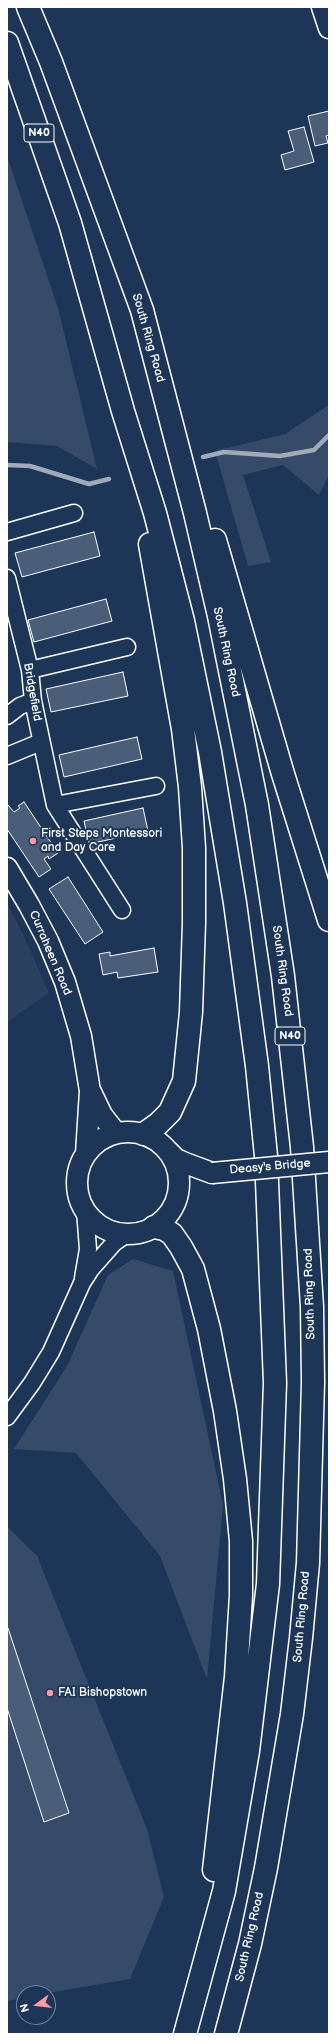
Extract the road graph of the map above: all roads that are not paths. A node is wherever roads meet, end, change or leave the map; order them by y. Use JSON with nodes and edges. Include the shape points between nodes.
{"nodes":[{"id":1,"x":28,"y":7,"type":"edge"},
{"id":2,"x":322,"y":7,"type":"edge"},
{"id":3,"x":329,"y":28,"type":"edge"},
{"id":4,"x":7,"y":44,"type":"edge"},
{"id":5,"x":142,"y":310,"type":"junction"},
{"id":6,"x":124,"y":411,"type":"junction"},
{"id":7,"x":74,"y":513,"type":"dead end"},
{"id":8,"x":7,"y":532,"type":"edge"},
{"id":9,"x":8,"y":584,"type":"edge"},
{"id":10,"x":127,"y":647,"type":"dead end"},
{"id":11,"x":30,"y":670,"type":"junction"},
{"id":12,"x":33,"y":701,"type":"junction"},
{"id":13,"x":7,"y":716,"type":"edge"},
{"id":14,"x":41,"y":742,"type":"junction"},
{"id":15,"x":7,"y":756,"type":"edge"},
{"id":16,"x":156,"y":786,"type":"dead end"},
{"id":17,"x":55,"y":806,"type":"junction"},
{"id":18,"x":7,"y":868,"type":"edge"},
{"id":19,"x":122,"y":910,"type":"dead end"},
{"id":20,"x":329,"y":920,"type":"edge"},
{"id":21,"x":90,"y":1091,"type":"junction"},
{"id":22,"x":116,"y":1133,"type":"junction"},
{"id":23,"x":144,"y":1134,"type":"junction"},
{"id":24,"x":168,"y":1151,"type":"junction"},
{"id":25,"x":86,"y":1154,"type":"junction"},
{"id":26,"x":329,"y":1162,"type":"edge"},
{"id":27,"x":212,"y":1172,"type":"junction"},
{"id":28,"x":177,"y":1197,"type":"junction"},
{"id":29,"x":85,"y":1210,"type":"junction"},
{"id":30,"x":154,"y":1226,"type":"junction"},
{"id":31,"x":127,"y":1234,"type":"junction"},
{"id":32,"x":82,"y":1283,"type":"junction"},
{"id":33,"x":7,"y":1417,"type":"edge"},
{"id":34,"x":201,"y":1980,"type":"junction"},
{"id":35,"x":185,"y":2034,"type":"edge"},
{"id":36,"x":226,"y":2034,"type":"edge"}],
"edges":[{"from":1,"to":5,"type":"highway","name":"South Ring Road","number":"N40","via":[[51,62]]},
{"from":2,"to":3,"type":"street"},
{"from":4,"to":6,"type":"highway","number":"N40","via":[[70,223]]},
{"from":5,"to":20,"type":"highway","via":[[182,424],[283,774]]},
{"from":5,"to":36,"type":"highway","name":"South Ring Road","number":"N40","via":[[219,616],[257,805],[294,1062],[312,1307],[313,1382],[308,1563],[301,1638],[292,1714],[266,1868],[250,1944]]},
{"from":6,"to":23,"type":"highway","via":[[183,730],[194,848],[191,1012],[184,1081],[170,1112]]},
{"from":6,"to":34,"type":"highway","number":"N40","via":[[155,513],[179,605],[210,752],[235,903],[257,1066],[270,1232],[275,1383],[268,1584],[248,1751],[224,1891]]},
{"from":7,"to":8,"type":"street"},
{"from":9,"to":11,"type":"street","name":"Bridgefield"},
{"from":10,"to":11,"type":"street"},
{"from":11,"to":12,"type":"street","name":"Bridgefield"},
{"from":12,"to":13,"type":"street","via":[[20,706]]},
{"from":12,"to":14,"type":"street","name":"Bridgefield"},
{"from":14,"to":15,"type":"street"},
{"from":14,"to":17,"type":"street","name":"Bridgefield"},
{"from":16,"to":17,"type":"street"},
{"from":17,"to":19,"type":"street"},
{"from":18,"to":21,"type":"street","name":"Curraheen Road","via":[[39,922],[65,982],[81,1036]]},
{"from":21,"to":22,"type":"street","name":"Curraheen Road","via":[[102,1115]]},
{"from":21,"to":25,"type":"street","name":"Curraheen Road"},
{"from":22,"to":23,"type":"street","name":"Curraheen Road"},
{"from":22,"to":25,"type":"street","name":"Curraheen Road","via":[[94,1145]]},
{"from":23,"to":24,"type":"street","name":"Curraheen Road"},
{"from":24,"to":27,"type":"street","name":"Curraheen Road","via":[[185,1163]]},
{"from":24,"to":28,"type":"street","name":"Curraheen Road","via":[[176,1166],[179,1181]]},
{"from":25,"to":29,"type":"street","name":"Curraheen Road","via":[[81,1165],[78,1188]]},
{"from":26,"to":27,"type":"street","name":"Deasy's Bridge","bridge":true},
{"from":27,"to":28,"type":"street","name":"Curraheen Road","via":[[197,1179]]},
{"from":28,"to":30,"type":"street","name":"Curraheen Road","via":[[164,1219]]},
{"from":29,"to":31,"type":"street","name":"Curraheen Road","via":[[96,1222],[111,1231]]},
{"from":29,"to":32,"type":"street","via":[[88,1249]]},
{"from":30,"to":31,"type":"street","name":"Curraheen Road","via":[[141,1232]]},
{"from":30,"to":34,"type":"highway","via":[[172,1234],[181,1247],[193,1269],[202,1298],[225,1411],[241,1541],[236,1677]]},
{"from":31,"to":32,"type":"street","via":[[101,1256]]},
{"from":32,"to":33,"type":"street","via":[[51,1352]]},
{"from":34,"to":35,"type":"highway","number":"N40"}]}
